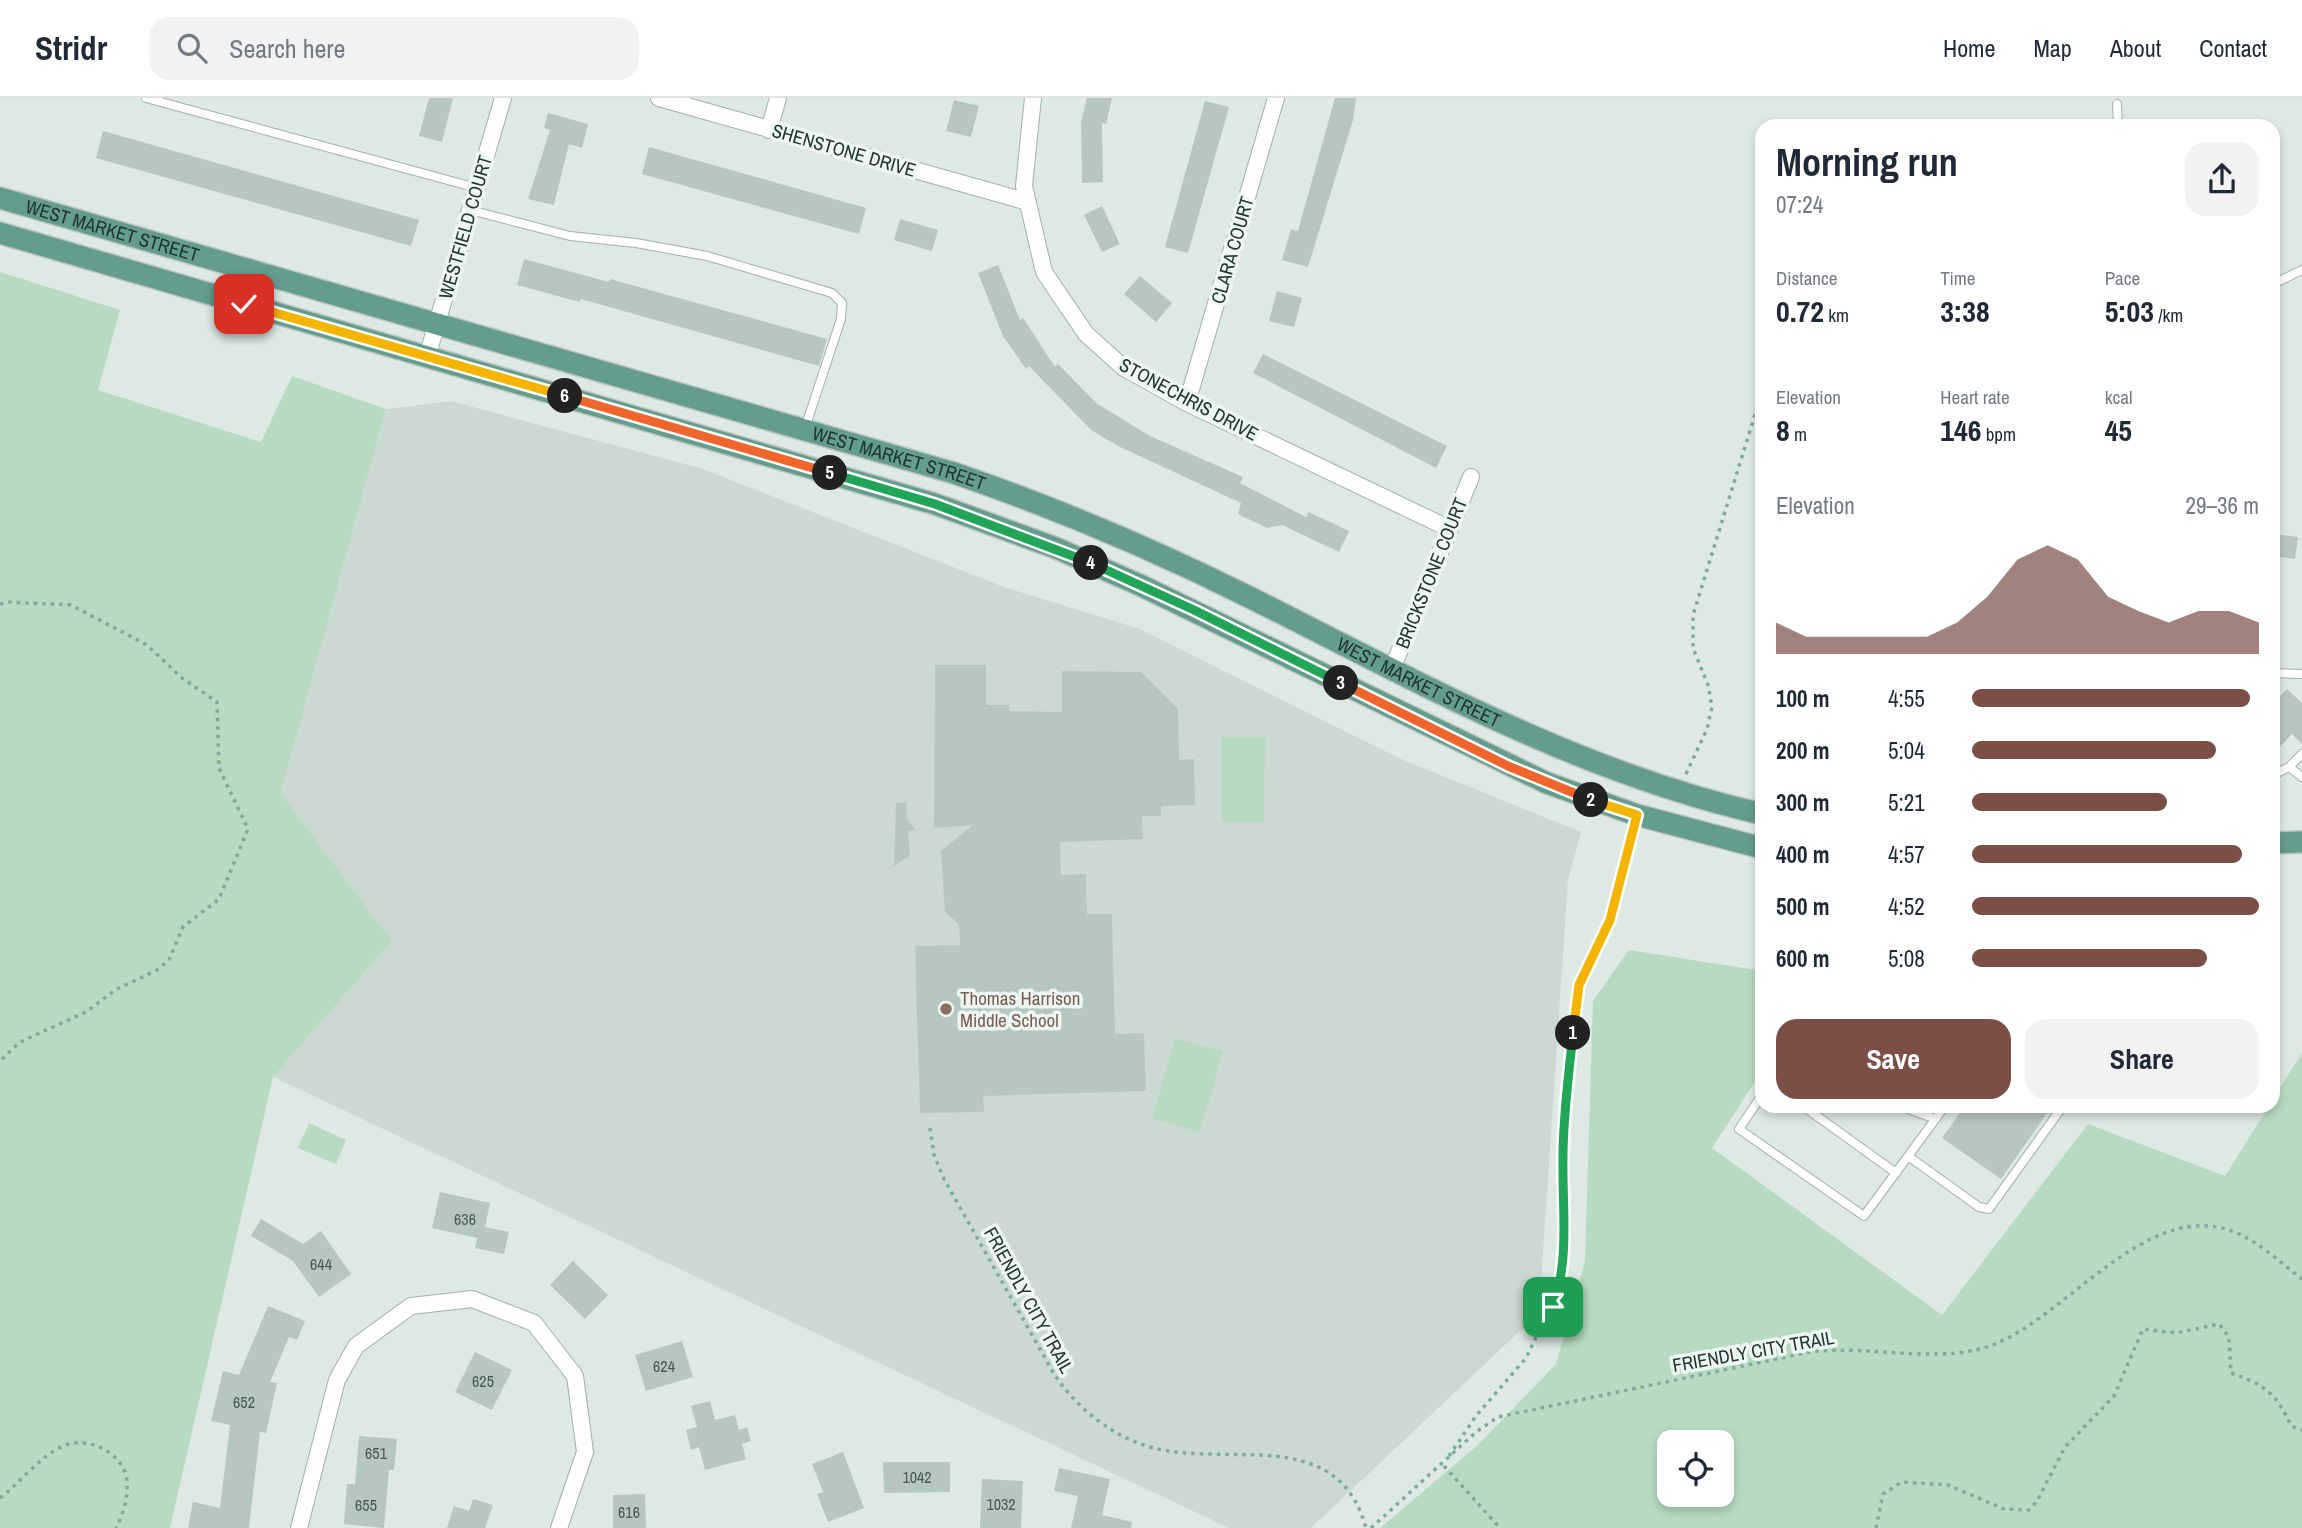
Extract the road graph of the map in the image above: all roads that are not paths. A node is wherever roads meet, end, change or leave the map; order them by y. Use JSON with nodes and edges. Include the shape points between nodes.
{"nodes":[{"id":1,"x":146,"y":98,"type":"edge"},
{"id":2,"x":503,"y":98,"type":"edge"},
{"id":3,"x":659,"y":98,"type":"edge"},
{"id":4,"x":778,"y":98,"type":"edge"},
{"id":5,"x":1033,"y":98,"type":"edge"},
{"id":6,"x":1276,"y":98,"type":"edge"},
{"id":7,"x":2117,"y":104,"type":"dead end"},
{"id":8,"x":2118,"y":119,"type":"edge"},
{"id":9,"x":769,"y":130,"type":"junction"},
{"id":10,"x":477,"y":188,"type":"junction"},
{"id":11,"x":0,"y":198,"type":"edge"},
{"id":12,"x":1028,"y":202,"type":"junction"},
{"id":13,"x":470,"y":210,"type":"junction"},
{"id":14,"x":0,"y":233,"type":"edge"},
{"id":15,"x":2302,"y":270,"type":"edge"},
{"id":16,"x":2280,"y":281,"type":"edge"},
{"id":17,"x":437,"y":323,"type":"junction"},
{"id":18,"x":427,"y":357,"type":"junction"},
{"id":19,"x":1187,"y":402,"type":"junction"},
{"id":20,"x":805,"y":428,"type":"junction"},
{"id":21,"x":1471,"y":477,"type":"dead end"},
{"id":22,"x":1450,"y":529,"type":"junction"},
{"id":23,"x":1392,"y":669,"type":"junction"},
{"id":24,"x":2280,"y":673,"type":"edge"},
{"id":25,"x":2302,"y":674,"type":"edge"},
{"id":26,"x":2302,"y":754,"type":"edge"},
{"id":27,"x":2289,"y":767,"type":"junction"},
{"id":28,"x":2280,"y":772,"type":"edge"},
{"id":29,"x":2302,"y":776,"type":"edge"},
{"id":30,"x":1755,"y":812,"type":"edge"},
{"id":31,"x":2302,"y":842,"type":"edge"},
{"id":32,"x":2280,"y":843,"type":"edge"},
{"id":33,"x":1755,"y":846,"type":"edge"},
{"id":34,"x":1755,"y":1105,"type":"edge"},
{"id":35,"x":1813,"y":1113,"type":"edge"},
{"id":36,"x":1919,"y":1113,"type":"edge"},
{"id":37,"x":1940,"y":1113,"type":"edge"},
{"id":38,"x":2058,"y":1113,"type":"edge"},
{"id":39,"x":1936,"y":1119,"type":"junction"},
{"id":40,"x":1908,"y":1156,"type":"junction"},
{"id":41,"x":1896,"y":1173,"type":"junction"},
{"id":42,"x":299,"y":1528,"type":"edge"},
{"id":43,"x":559,"y":1528,"type":"edge"}],
"edges":[{"from":1,"to":10,"type":"lane"},
{"from":2,"to":10,"type":"street","name":"WESTFIELD COURT"},
{"from":3,"to":9,"type":"street","name":"SHENSTONE DRIVE"},
{"from":4,"to":9,"type":"street"},
{"from":5,"to":12,"type":"street","name":"STONECHRIS DRIVE","via":[[1024,186]]},
{"from":6,"to":19,"type":"street","name":"CLARA COURT"},
{"from":7,"to":8,"type":"lane"},
{"from":9,"to":12,"type":"street","name":"SHENSTONE DRIVE"},
{"from":10,"to":13,"type":"street","name":"WESTFIELD COURT"},
{"from":11,"to":17,"type":"main road","name":"WEST MARKET STREET"},
{"from":12,"to":19,"type":"street","name":"STONECHRIS DRIVE","via":[[1044,272],[1086,334],[1124,368]]},
{"from":13,"to":17,"type":"street","name":"WESTFIELD COURT"},
{"from":13,"to":20,"type":"lane","via":[[570,236],[707,256],[832,293],[842,303],[841,319]]},
{"from":14,"to":18,"type":"main road","name":"WEST MARKET STREET"},
{"from":15,"to":16,"type":"lane"},
{"from":17,"to":18,"type":"street","name":"WESTFIELD COURT"},
{"from":17,"to":20,"type":"main road","name":"WEST MARKET STREET"},
{"from":18,"to":33,"type":"main road","name":"WEST MARKET STREET","via":[[888,489],[1021,535],[1194,610],[1515,769],[1637,815]]},
{"from":19,"to":22,"type":"street","name":"STONECHRIS DRIVE"},
{"from":20,"to":23,"type":"main road","name":"WEST MARKET STREET","via":[[954,472],[1080,520]]},
{"from":21,"to":22,"type":"street","name":"BRICKSTONE COURT"},
{"from":22,"to":23,"type":"street","name":"BRICKSTONE COURT"},
{"from":23,"to":30,"type":"main road","name":"WEST MARKET STREET","via":[[1551,747],[1677,792]]},
{"from":24,"to":25,"type":"lane"},
{"from":26,"to":27,"type":"lane"},
{"from":27,"to":28,"type":"lane"},
{"from":27,"to":29,"type":"lane"},
{"from":31,"to":32,"type":"main road"},
{"from":34,"to":41,"type":"lane","via":[[1739,1129],[1864,1216]]},
{"from":35,"to":41,"type":"lane"},
{"from":36,"to":39,"type":"lane"},
{"from":37,"to":39,"type":"lane"},
{"from":38,"to":40,"type":"lane","via":[[1989,1209],[1979,1207]]},
{"from":39,"to":40,"type":"lane"},
{"from":40,"to":41,"type":"lane"},
{"from":42,"to":43,"type":"street","via":[[337,1380],[356,1346],[411,1306],[472,1299],[534,1323],[575,1376],[585,1452]]}]}
